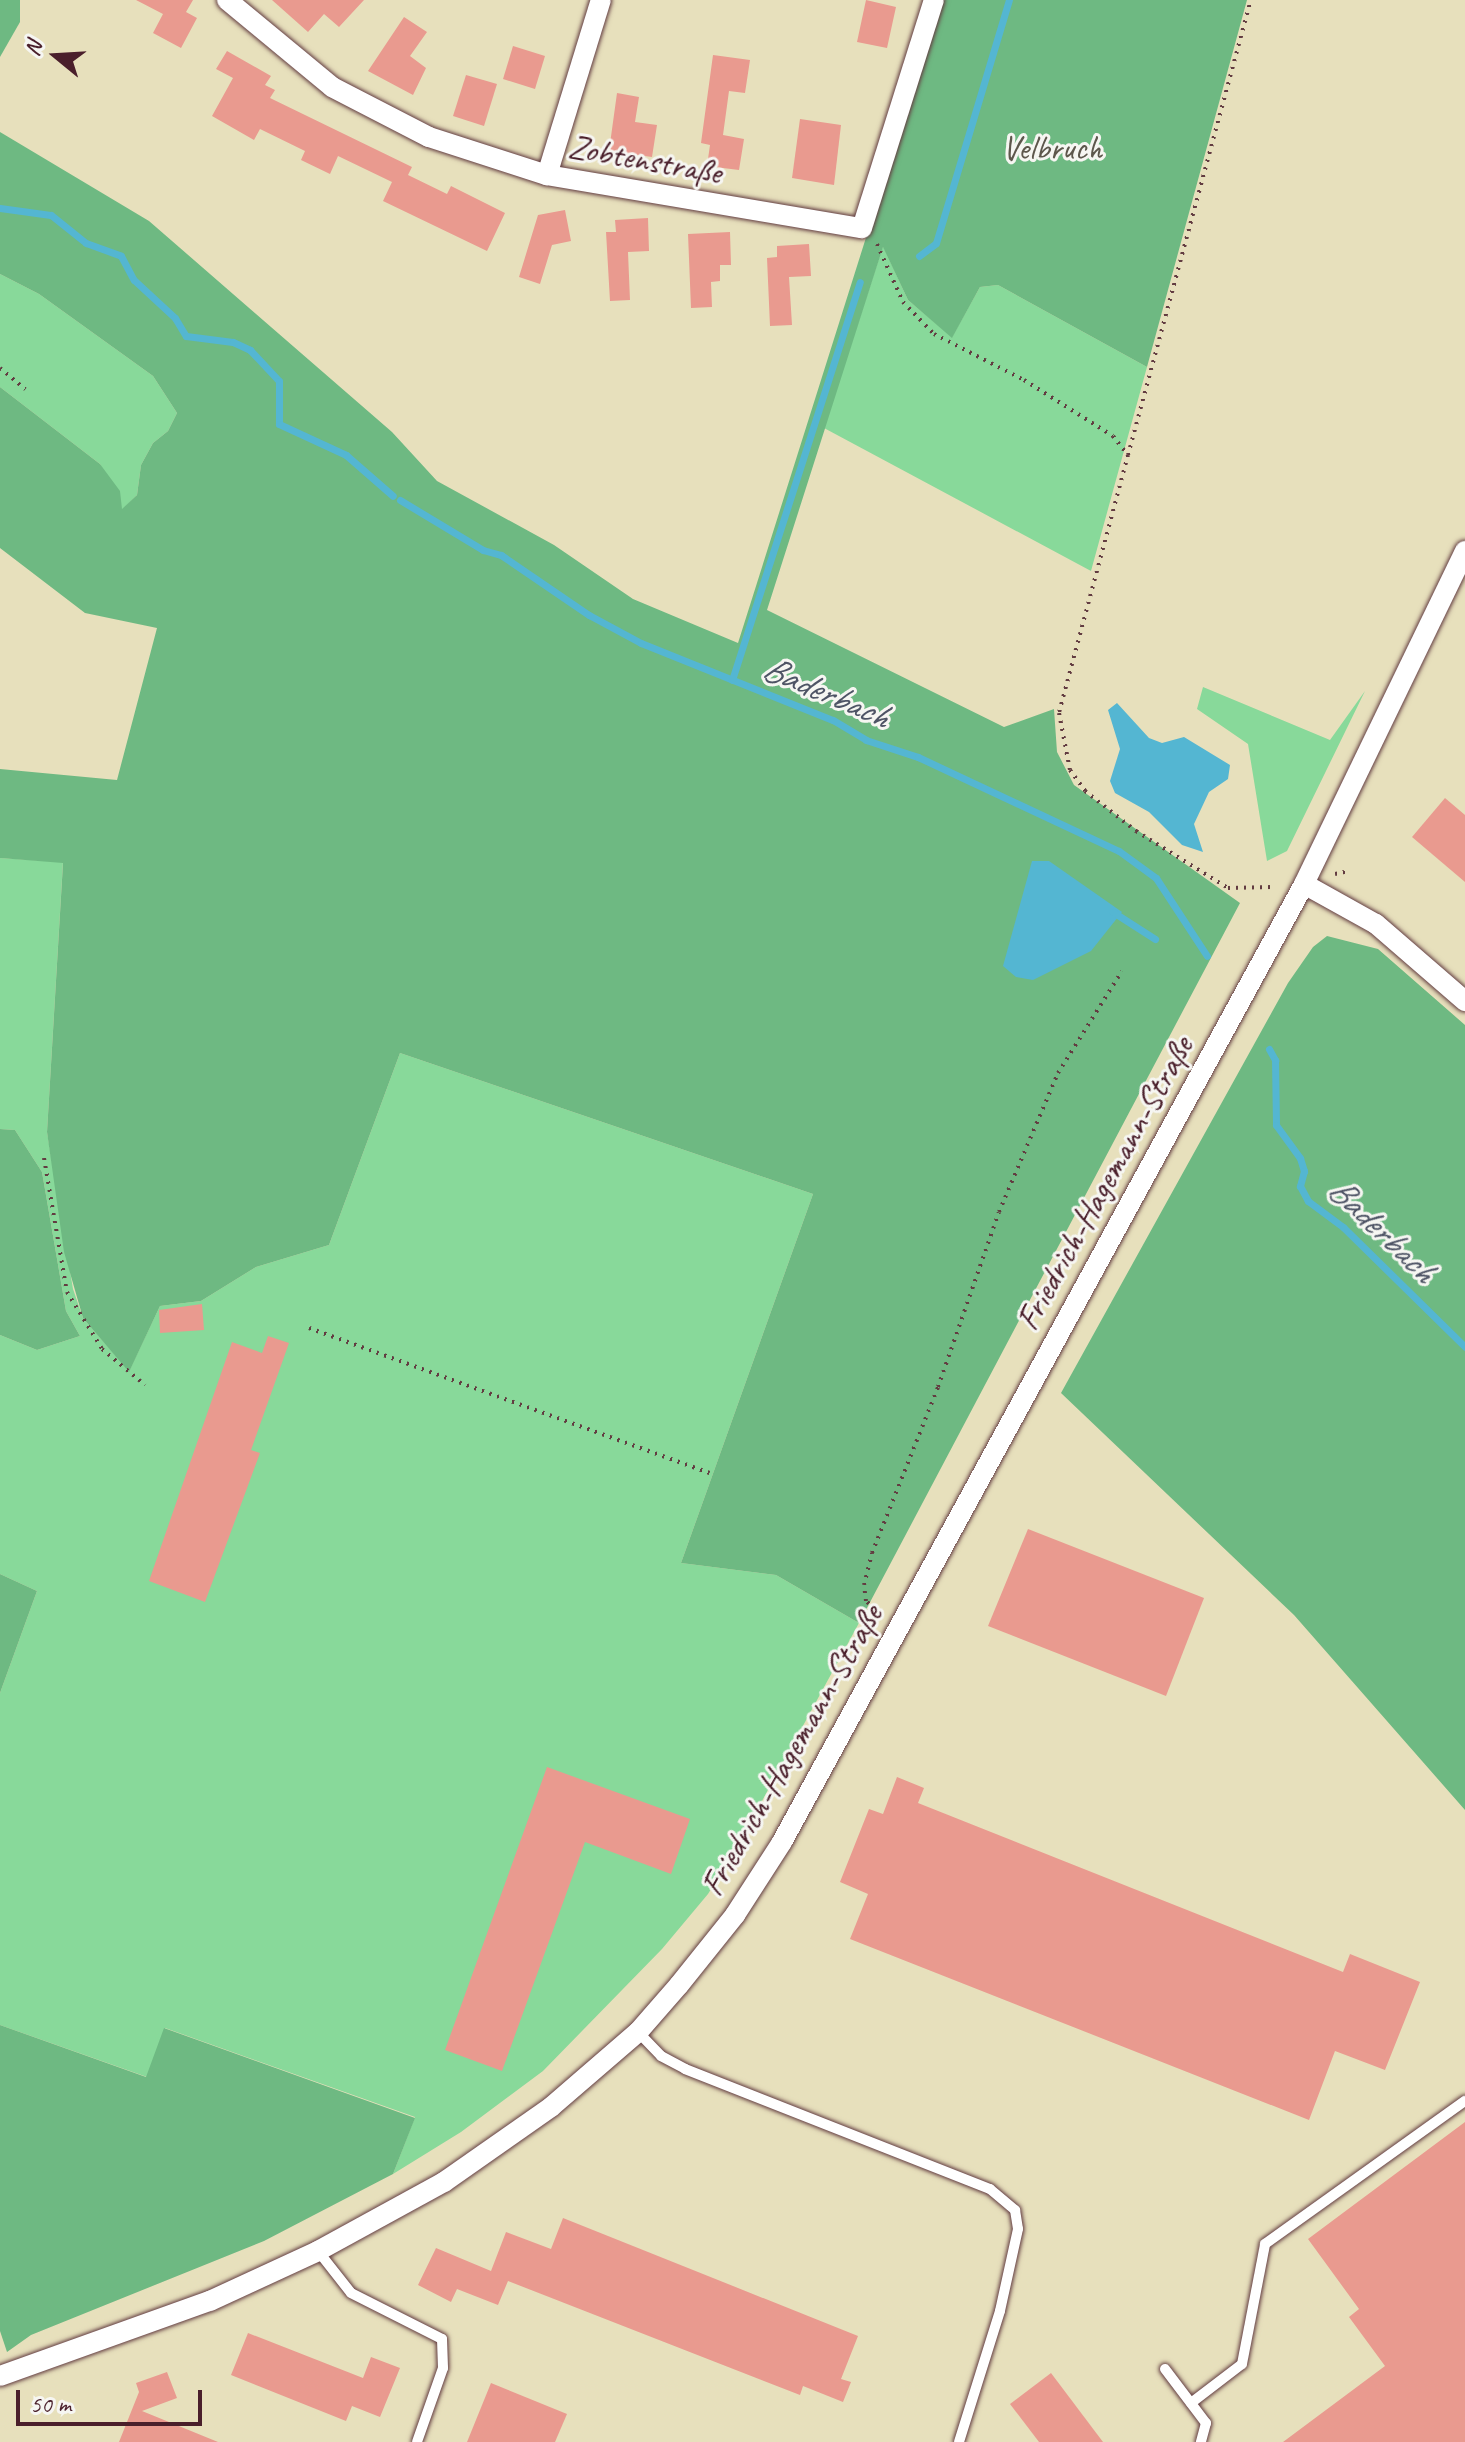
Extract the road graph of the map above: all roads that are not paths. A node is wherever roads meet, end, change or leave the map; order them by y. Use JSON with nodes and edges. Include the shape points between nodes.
{"nodes":[{"id":1,"x":227,"y":0,"type":"edge"},
{"id":2,"x":601,"y":0,"type":"edge"},
{"id":3,"x":934,"y":0,"type":"edge"},
{"id":4,"x":547,"y":175,"type":"junction"},
{"id":5,"x":1465,"y":551,"type":"edge"},
{"id":6,"x":1304,"y":884,"type":"junction"},
{"id":7,"x":1465,"y":1001,"type":"edge"},
{"id":8,"x":638,"y":2032,"type":"junction"},
{"id":9,"x":1465,"y":2101,"type":"edge"},
{"id":10,"x":318,"y":2251,"type":"junction"},
{"id":11,"x":1165,"y":2369,"type":"dead end"},
{"id":12,"x":0,"y":2376,"type":"edge"},
{"id":13,"x":1191,"y":2403,"type":"junction"},
{"id":14,"x":417,"y":2442,"type":"edge"},
{"id":15,"x":959,"y":2442,"type":"edge"},
{"id":16,"x":1201,"y":2442,"type":"edge"}],
"edges":[{"from":1,"to":4,"type":"street","name":"Zobtenstraße","via":[[285,52],[376,112],[429,137]]},
{"from":2,"to":4,"type":"street"},
{"from":3,"to":4,"type":"street","name":"Zobtenstraße","via":[[862,228]]},
{"from":5,"to":6,"type":"street","name":"Friedrich-Hagemann-Straße"},
{"from":6,"to":7,"type":"street","via":[[1376,924]]},
{"from":6,"to":8,"type":"street","name":"Friedrich-Hagemann-Straße","via":[[774,1854],[735,1915]]},
{"from":8,"to":10,"type":"street","name":"Friedrich-Hagemann-Straße","via":[[499,2145],[444,2182]]},
{"from":8,"to":15,"type":"lane","via":[[661,2056],[685,2069],[990,2189],[1015,2210],[1018,2229],[1007,2280]]},
{"from":9,"to":13,"type":"lane","via":[[1265,2244],[1242,2364]]},
{"from":10,"to":12,"type":"street","name":"Friedrich-Hagemann-Straße","via":[[210,2301]]},
{"from":10,"to":14,"type":"lane","via":[[351,2293],[442,2339],[443,2368]]},
{"from":11,"to":13,"type":"lane"},
{"from":13,"to":16,"type":"lane","via":[[1206,2423]]}]}
